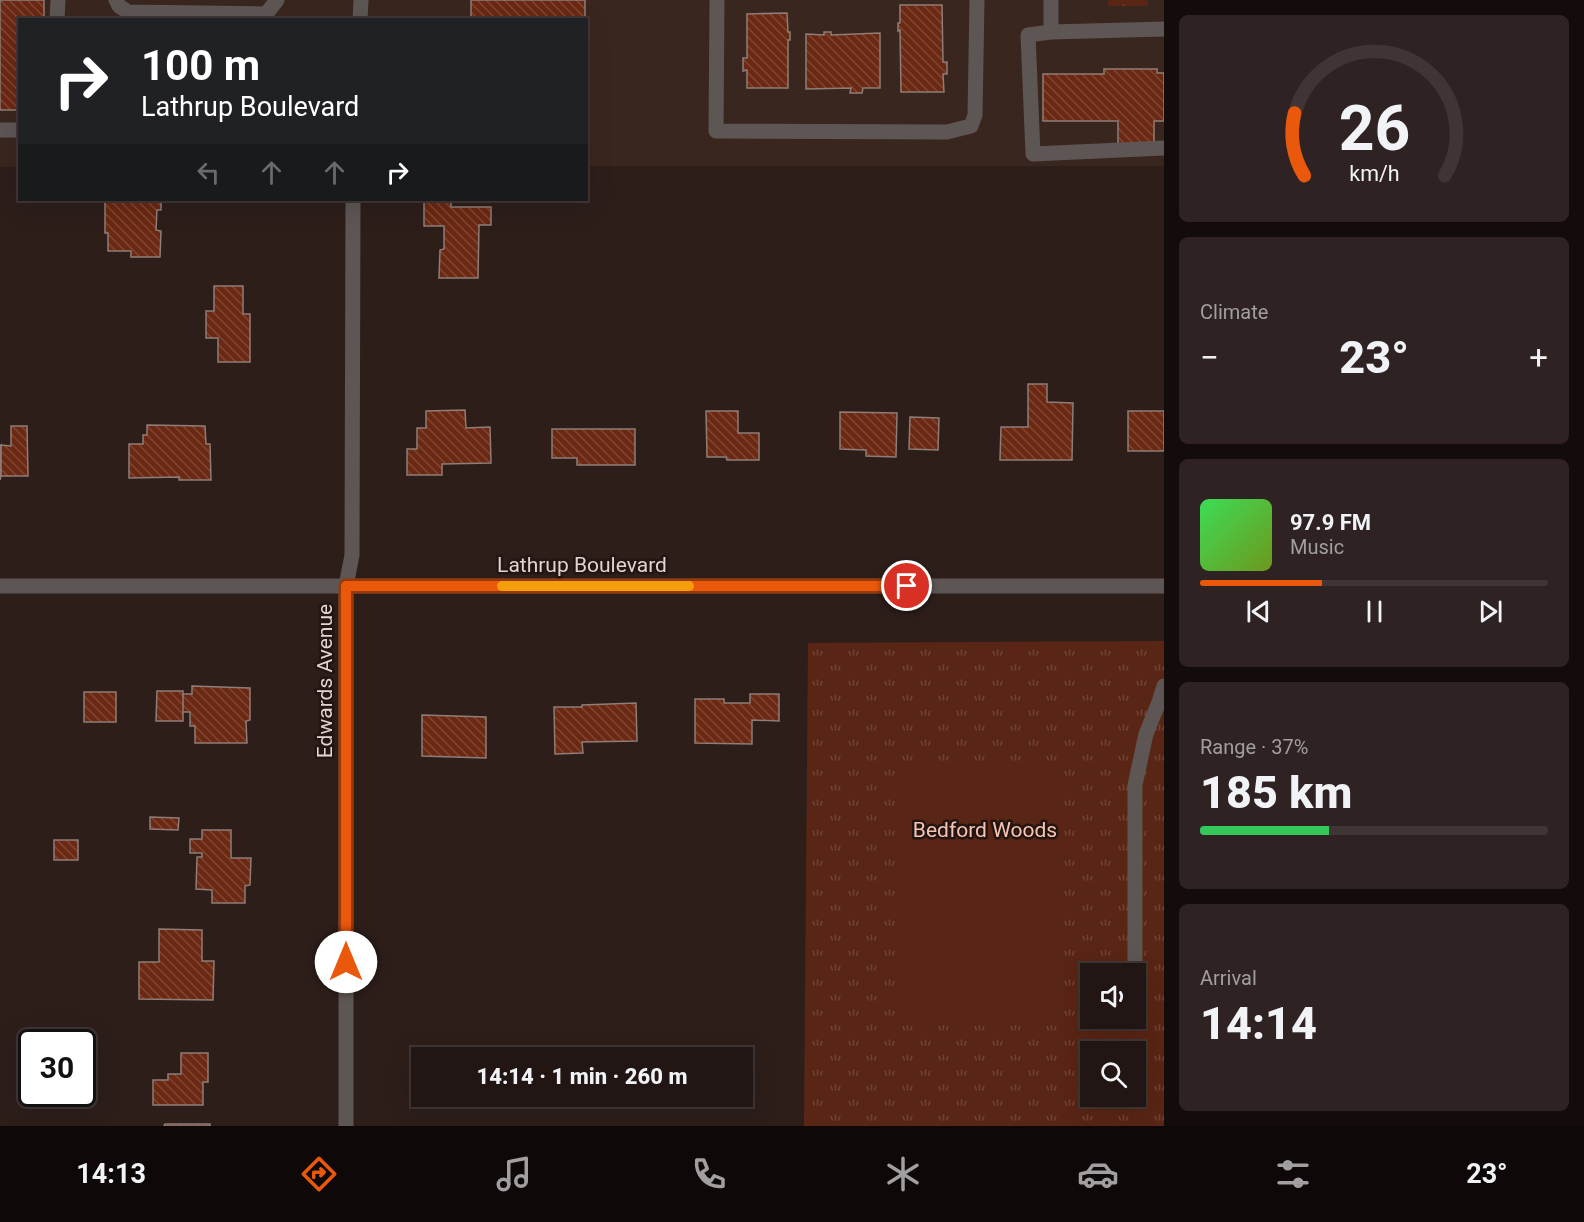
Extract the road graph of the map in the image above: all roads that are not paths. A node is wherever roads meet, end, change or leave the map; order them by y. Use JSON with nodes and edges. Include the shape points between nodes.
{"nodes":[{"id":1,"x":58,"y":0,"type":"edge"},
{"id":2,"x":116,"y":0,"type":"edge"},
{"id":3,"x":277,"y":0,"type":"edge"},
{"id":4,"x":361,"y":0,"type":"edge"},
{"id":5,"x":717,"y":0,"type":"edge"},
{"id":6,"x":977,"y":0,"type":"edge"},
{"id":7,"x":1051,"y":0,"type":"edge"},
{"id":8,"x":57,"y":18,"type":"edge"},
{"id":9,"x":360,"y":18,"type":"edge"},
{"id":10,"x":1164,"y":29,"type":"edge"},
{"id":11,"x":1051,"y":33,"type":"junction"},
{"id":12,"x":0,"y":130,"type":"edge"},
{"id":13,"x":18,"y":130,"type":"edge"},
{"id":14,"x":1164,"y":148,"type":"edge"},
{"id":15,"x":352,"y":201,"type":"edge"},
{"id":16,"x":0,"y":586,"type":"edge"},
{"id":17,"x":346,"y":586,"type":"junction"},
{"id":18,"x":1164,"y":586,"type":"edge"},
{"id":19,"x":1164,"y":686,"type":"edge"},
{"id":20,"x":1135,"y":963,"type":"edge"},
{"id":21,"x":346,"y":1126,"type":"edge"}],
"edges":[{"from":1,"to":8,"type":"street"},
{"from":2,"to":3,"type":"street","via":[[128,12],[266,14]]},
{"from":4,"to":9,"type":"street"},
{"from":5,"to":6,"type":"street","via":[[716,131],[936,132],[971,126],[975,116]]},
{"from":7,"to":11,"type":"street"},
{"from":10,"to":11,"type":"street"},
{"from":11,"to":14,"type":"street","via":[[1028,35],[1034,154]]},
{"from":12,"to":13,"type":"street"},
{"from":15,"to":17,"type":"street","name":"Edwards Avenue","via":[[352,555]]},
{"from":16,"to":17,"type":"street","name":"Lathrup Boulevard"},
{"from":17,"to":18,"type":"street","name":"Lathrup Boulevard"},
{"from":17,"to":21,"type":"street","name":"Edwards Avenue"},
{"from":19,"to":20,"type":"street","via":[[1146,734],[1135,785]]}]}
